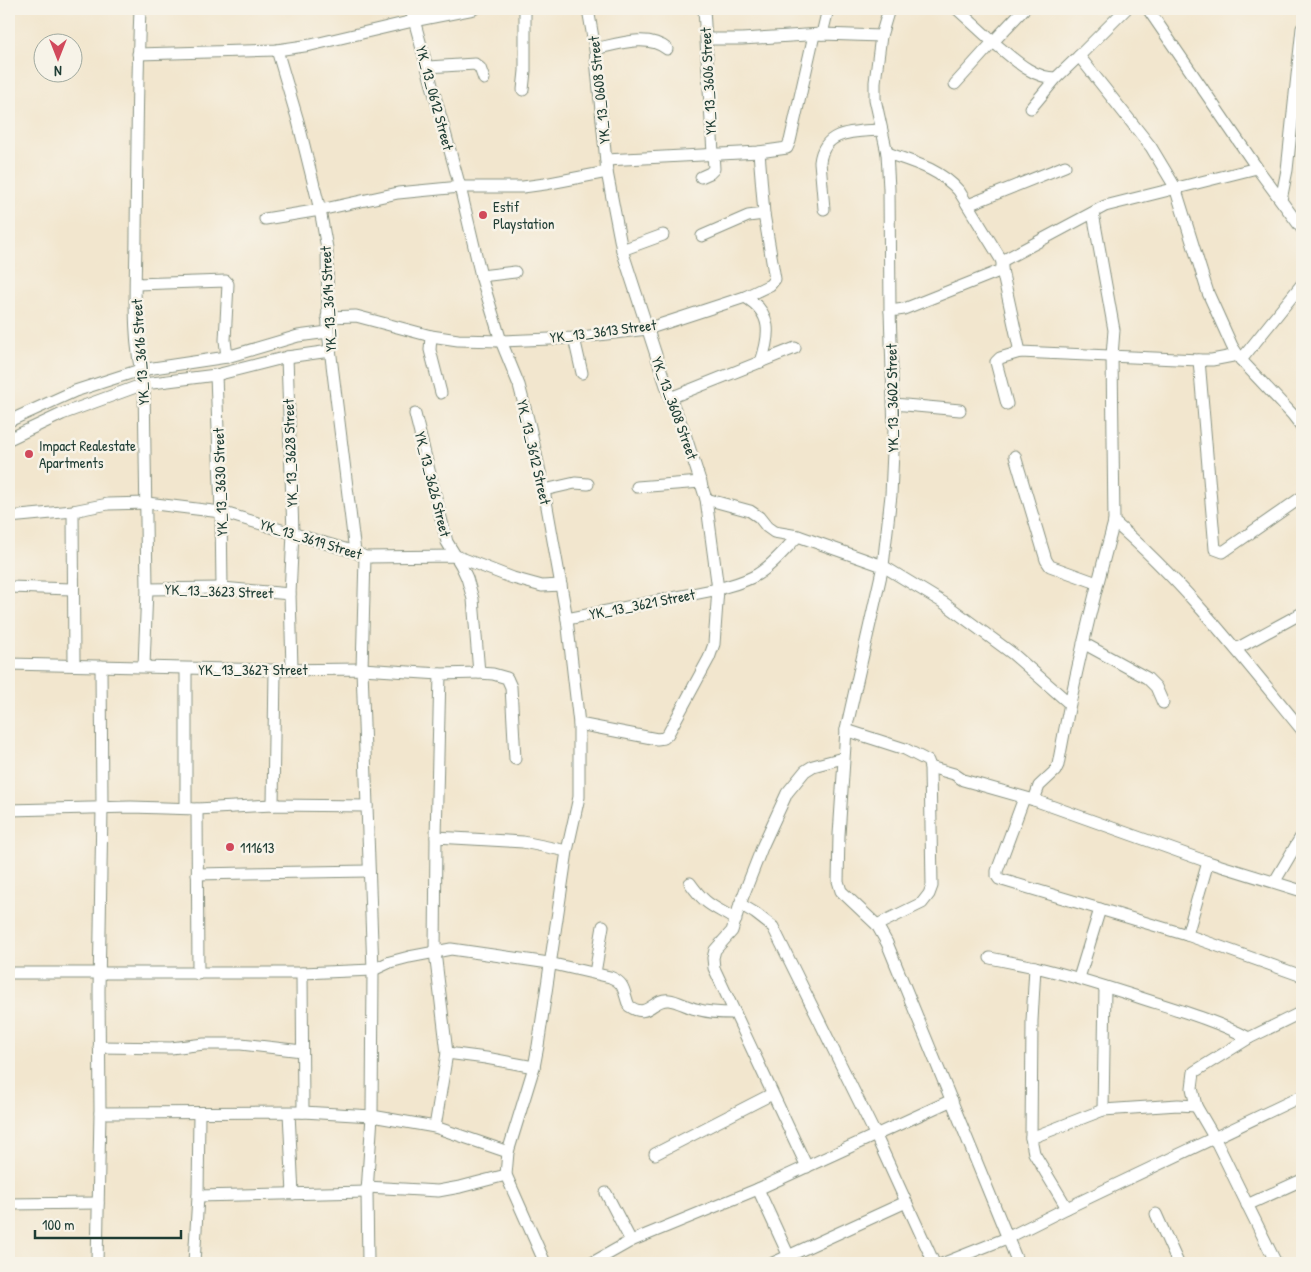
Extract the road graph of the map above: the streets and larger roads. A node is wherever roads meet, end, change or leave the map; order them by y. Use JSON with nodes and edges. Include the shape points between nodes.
{"nodes":[{"id":1,"x":140,"y":9,"type":"edge"},
{"id":2,"x":411,"y":9,"type":"edge"},
{"id":3,"x":474,"y":9,"type":"edge"},
{"id":4,"x":525,"y":9,"type":"edge"},
{"id":5,"x":588,"y":9,"type":"edge"},
{"id":6,"x":704,"y":9,"type":"edge"},
{"id":7,"x":828,"y":9,"type":"edge"},
{"id":8,"x":889,"y":9,"type":"edge"},
{"id":9,"x":957,"y":9,"type":"edge"},
{"id":10,"x":1024,"y":9,"type":"edge"},
{"id":11,"x":1126,"y":9,"type":"edge"},
{"id":12,"x":1148,"y":9,"type":"edge"},
{"id":13,"x":413,"y":21,"type":"junction"},
{"id":14,"x":1302,"y":28,"type":"edge"},
{"id":15,"x":826,"y":35,"type":"junction"},
{"id":16,"x":881,"y":36,"type":"junction"},
{"id":17,"x":1302,"y":36,"type":"edge"},
{"id":18,"x":707,"y":39,"type":"junction"},
{"id":19,"x":994,"y":42,"type":"junction"},
{"id":20,"x":595,"y":48,"type":"junction"},
{"id":21,"x":667,"y":49,"type":"dead end"},
{"id":22,"x":277,"y":50,"type":"junction"},
{"id":23,"x":138,"y":54,"type":"junction"},
{"id":24,"x":1079,"y":56,"type":"junction"},
{"id":25,"x":428,"y":68,"type":"junction"},
{"id":26,"x":1056,"y":78,"type":"junction"},
{"id":27,"x":484,"y":79,"type":"dead end"},
{"id":28,"x":956,"y":84,"type":"dead end"},
{"id":29,"x":523,"y":90,"type":"dead end"},
{"id":30,"x":1031,"y":108,"type":"dead end"},
{"id":31,"x":881,"y":130,"type":"junction"},
{"id":32,"x":759,"y":152,"type":"junction"},
{"id":33,"x":712,"y":153,"type":"junction"},
{"id":34,"x":887,"y":153,"type":"junction"},
{"id":35,"x":607,"y":166,"type":"junction"},
{"id":36,"x":1065,"y":166,"type":"dead end"},
{"id":37,"x":1257,"y":168,"type":"junction"},
{"id":38,"x":701,"y":177,"type":"dead end"},
{"id":39,"x":460,"y":187,"type":"junction"},
{"id":40,"x":1175,"y":187,"type":"junction"},
{"id":41,"x":1281,"y":200,"type":"junction"},
{"id":42,"x":968,"y":205,"type":"junction"},
{"id":43,"x":824,"y":209,"type":"dead end"},
{"id":44,"x":320,"y":210,"type":"junction"},
{"id":45,"x":1093,"y":213,"type":"junction"},
{"id":46,"x":764,"y":214,"type":"junction"},
{"id":47,"x":1298,"y":215,"type":"edge"},
{"id":48,"x":265,"y":220,"type":"dead end"},
{"id":49,"x":1302,"y":230,"type":"edge"},
{"id":50,"x":663,"y":235,"type":"dead end"},
{"id":51,"x":702,"y":236,"type":"dead end"},
{"id":52,"x":622,"y":250,"type":"junction"},
{"id":53,"x":1002,"y":265,"type":"junction"},
{"id":54,"x":515,"y":272,"type":"dead end"},
{"id":55,"x":481,"y":276,"type":"junction"},
{"id":56,"x":136,"y":284,"type":"junction"},
{"id":57,"x":1302,"y":284,"type":"edge"},
{"id":58,"x":745,"y":297,"type":"junction"},
{"id":59,"x":890,"y":311,"type":"junction"},
{"id":60,"x":326,"y":317,"type":"junction"},
{"id":61,"x":647,"y":329,"type":"junction"},
{"id":62,"x":328,"y":332,"type":"junction"},
{"id":63,"x":431,"y":336,"type":"junction"},
{"id":64,"x":574,"y":338,"type":"junction"},
{"id":65,"x":501,"y":341,"type":"junction"},
{"id":66,"x":795,"y":348,"type":"dead end"},
{"id":67,"x":330,"y":351,"type":"junction"},
{"id":68,"x":1020,"y":352,"type":"junction"},
{"id":69,"x":1112,"y":356,"type":"junction"},
{"id":70,"x":227,"y":357,"type":"junction"},
{"id":71,"x":1239,"y":357,"type":"junction"},
{"id":72,"x":287,"y":358,"type":"junction"},
{"id":73,"x":1199,"y":360,"type":"junction"},
{"id":74,"x":761,"y":362,"type":"junction"},
{"id":75,"x":140,"y":370,"type":"junction"},
{"id":76,"x":582,"y":373,"type":"dead end"},
{"id":77,"x":216,"y":375,"type":"junction"},
{"id":78,"x":144,"y":384,"type":"junction"},
{"id":79,"x":441,"y":393,"type":"dead end"},
{"id":80,"x":670,"y":398,"type":"junction"},
{"id":81,"x":894,"y":404,"type":"junction"},
{"id":82,"x":1007,"y":404,"type":"dead end"},
{"id":83,"x":960,"y":410,"type":"dead end"},
{"id":84,"x":415,"y":414,"type":"dead end"},
{"id":85,"x":9,"y":421,"type":"edge"},
{"id":86,"x":1302,"y":427,"type":"edge"},
{"id":87,"x":9,"y":439,"type":"edge"},
{"id":88,"x":1015,"y":456,"type":"dead end"},
{"id":89,"x":701,"y":482,"type":"junction"},
{"id":90,"x":588,"y":484,"type":"dead end"},
{"id":91,"x":637,"y":487,"type":"dead end"},
{"id":92,"x":544,"y":490,"type":"junction"},
{"id":93,"x":1302,"y":496,"type":"edge"},
{"id":94,"x":706,"y":499,"type":"junction"},
{"id":95,"x":147,"y":503,"type":"junction"},
{"id":96,"x":73,"y":511,"type":"junction"},
{"id":97,"x":221,"y":512,"type":"junction"},
{"id":98,"x":9,"y":517,"type":"edge"},
{"id":99,"x":1114,"y":522,"type":"junction"},
{"id":100,"x":293,"y":533,"type":"junction"},
{"id":101,"x":798,"y":536,"type":"junction"},
{"id":102,"x":360,"y":555,"type":"junction"},
{"id":103,"x":456,"y":556,"type":"junction"},
{"id":104,"x":883,"y":566,"type":"junction"},
{"id":105,"x":1097,"y":583,"type":"junction"},
{"id":106,"x":561,"y":585,"type":"junction"},
{"id":107,"x":9,"y":587,"type":"edge"},
{"id":108,"x":222,"y":588,"type":"junction"},
{"id":109,"x":72,"y":589,"type":"junction"},
{"id":110,"x":147,"y":589,"type":"junction"},
{"id":111,"x":718,"y":589,"type":"junction"},
{"id":112,"x":290,"y":594,"type":"junction"},
{"id":113,"x":1302,"y":613,"type":"edge"},
{"id":114,"x":567,"y":619,"type":"junction"},
{"id":115,"x":1083,"y":643,"type":"junction"},
{"id":116,"x":1236,"y":649,"type":"junction"},
{"id":117,"x":9,"y":664,"type":"edge"},
{"id":118,"x":74,"y":665,"type":"junction"},
{"id":119,"x":101,"y":666,"type":"junction"},
{"id":120,"x":144,"y":666,"type":"junction"},
{"id":121,"x":186,"y":668,"type":"junction"},
{"id":122,"x":292,"y":669,"type":"junction"},
{"id":123,"x":362,"y":669,"type":"junction"},
{"id":124,"x":276,"y":670,"type":"junction"},
{"id":125,"x":479,"y":673,"type":"junction"},
{"id":126,"x":440,"y":674,"type":"junction"},
{"id":127,"x":1070,"y":703,"type":"junction"},
{"id":128,"x":1163,"y":703,"type":"dead end"},
{"id":129,"x":579,"y":724,"type":"junction"},
{"id":130,"x":846,"y":730,"type":"junction"},
{"id":131,"x":1302,"y":730,"type":"edge"},
{"id":132,"x":843,"y":758,"type":"junction"},
{"id":133,"x":515,"y":759,"type":"dead end"},
{"id":134,"x":930,"y":767,"type":"junction"},
{"id":135,"x":1029,"y":799,"type":"junction"},
{"id":136,"x":273,"y":805,"type":"junction"},
{"id":137,"x":367,"y":806,"type":"junction"},
{"id":138,"x":102,"y":808,"type":"junction"},
{"id":139,"x":191,"y":808,"type":"junction"},
{"id":140,"x":9,"y":810,"type":"edge"},
{"id":141,"x":1302,"y":835,"type":"edge"},
{"id":142,"x":436,"y":837,"type":"junction"},
{"id":143,"x":567,"y":851,"type":"junction"},
{"id":144,"x":1208,"y":862,"type":"junction"},
{"id":145,"x":369,"y":871,"type":"junction"},
{"id":146,"x":197,"y":874,"type":"junction"},
{"id":147,"x":1275,"y":882,"type":"junction"},
{"id":148,"x":690,"y":883,"type":"dead end"},
{"id":149,"x":1302,"y":891,"type":"edge"},
{"id":150,"x":740,"y":904,"type":"junction"},
{"id":151,"x":1100,"y":909,"type":"junction"},
{"id":152,"x":736,"y":920,"type":"junction"},
{"id":153,"x":877,"y":925,"type":"junction"},
{"id":154,"x":603,"y":926,"type":"dead end"},
{"id":155,"x":1187,"y":935,"type":"junction"},
{"id":156,"x":435,"y":952,"type":"junction"},
{"id":157,"x":990,"y":958,"type":"dead end"},
{"id":158,"x":550,"y":963,"type":"junction"},
{"id":159,"x":1035,"y":967,"type":"junction"},
{"id":160,"x":373,"y":970,"type":"junction"},
{"id":161,"x":9,"y":973,"type":"edge"},
{"id":162,"x":302,"y":973,"type":"junction"},
{"id":163,"x":595,"y":973,"type":"junction"},
{"id":164,"x":100,"y":974,"type":"junction"},
{"id":165,"x":198,"y":974,"type":"junction"},
{"id":166,"x":1302,"y":976,"type":"edge"},
{"id":167,"x":1079,"y":978,"type":"junction"},
{"id":168,"x":1105,"y":987,"type":"junction"},
{"id":169,"x":1302,"y":1012,"type":"edge"},
{"id":170,"x":735,"y":1013,"type":"junction"},
{"id":171,"x":1249,"y":1038,"type":"junction"},
{"id":172,"x":99,"y":1047,"type":"junction"},
{"id":173,"x":302,"y":1051,"type":"junction"},
{"id":174,"x":447,"y":1053,"type":"junction"},
{"id":175,"x":534,"y":1067,"type":"junction"},
{"id":176,"x":772,"y":1094,"type":"junction"},
{"id":177,"x":1302,"y":1096,"type":"edge"},
{"id":178,"x":952,"y":1100,"type":"junction"},
{"id":179,"x":1196,"y":1106,"type":"junction"},
{"id":180,"x":1103,"y":1110,"type":"junction"},
{"id":181,"x":302,"y":1112,"type":"junction"},
{"id":182,"x":100,"y":1113,"type":"junction"},
{"id":183,"x":290,"y":1113,"type":"junction"},
{"id":184,"x":199,"y":1114,"type":"junction"},
{"id":185,"x":372,"y":1116,"type":"junction"},
{"id":186,"x":435,"y":1127,"type":"junction"},
{"id":187,"x":876,"y":1136,"type":"junction"},
{"id":188,"x":1214,"y":1137,"type":"junction"},
{"id":189,"x":1031,"y":1138,"type":"junction"},
{"id":190,"x":508,"y":1152,"type":"junction"},
{"id":191,"x":655,"y":1154,"type":"dead end"},
{"id":192,"x":807,"y":1167,"type":"junction"},
{"id":193,"x":506,"y":1175,"type":"junction"},
{"id":194,"x":1302,"y":1180,"type":"edge"},
{"id":195,"x":367,"y":1189,"type":"junction"},
{"id":196,"x":758,"y":1189,"type":"junction"},
{"id":197,"x":606,"y":1193,"type":"dead end"},
{"id":198,"x":293,"y":1194,"type":"junction"},
{"id":199,"x":198,"y":1196,"type":"junction"},
{"id":200,"x":906,"y":1202,"type":"junction"},
{"id":201,"x":98,"y":1203,"type":"junction"},
{"id":202,"x":9,"y":1204,"type":"edge"},
{"id":203,"x":1247,"y":1205,"type":"junction"},
{"id":204,"x":1067,"y":1208,"type":"junction"},
{"id":205,"x":1156,"y":1214,"type":"dead end"},
{"id":206,"x":1007,"y":1238,"type":"junction"},
{"id":207,"x":631,"y":1241,"type":"junction"},
{"id":208,"x":791,"y":1260,"type":"edge"},
{"id":209,"x":97,"y":1263,"type":"edge"},
{"id":210,"x":194,"y":1263,"type":"edge"},
{"id":211,"x":368,"y":1263,"type":"edge"},
{"id":212,"x":545,"y":1263,"type":"edge"},
{"id":213,"x":592,"y":1263,"type":"edge"},
{"id":214,"x":773,"y":1263,"type":"edge"},
{"id":215,"x":934,"y":1263,"type":"edge"},
{"id":216,"x":944,"y":1263,"type":"edge"},
{"id":217,"x":1018,"y":1263,"type":"edge"},
{"id":218,"x":1178,"y":1263,"type":"edge"},
{"id":219,"x":1276,"y":1263,"type":"edge"}],
"edges":[{"from":1,"to":23,"type":"street","name":"YK_13_3616 Street"},
{"from":2,"to":13,"type":"street","name":"YK_13_0612 Street"},
{"from":3,"to":13,"type":"street"},
{"from":4,"to":29,"type":"street"},
{"from":5,"to":20,"type":"street","name":"YK_13_0608 Street"},
{"from":6,"to":18,"type":"street","name":"YK_13_3606 Street"},
{"from":7,"to":15,"type":"street"},
{"from":8,"to":16,"type":"street","name":"YK_13_3602 Street"},
{"from":9,"to":19,"type":"street"},
{"from":10,"to":19,"type":"street"},
{"from":11,"to":24,"type":"street"},
{"from":12,"to":37,"type":"street"},
{"from":13,"to":22,"type":"street","via":[[311,46]]},
{"from":13,"to":25,"type":"street","name":"YK_13_0612 Street"},
{"from":14,"to":17,"type":"street"},
{"from":15,"to":16,"type":"street"},
{"from":15,"to":18,"type":"street"},
{"from":15,"to":32,"type":"street","via":[[787,148]]},
{"from":16,"to":31,"type":"street","name":"YK_13_3602 Street","via":[[875,99]]},
{"from":17,"to":41,"type":"street"},
{"from":18,"to":33,"type":"street","name":"YK_13_3606 Street"},
{"from":19,"to":26,"type":"street","via":[[1028,70],[1046,78]]},
{"from":19,"to":28,"type":"street"},
{"from":20,"to":21,"type":"street","via":[[650,41],[660,42]]},
{"from":20,"to":35,"type":"street","name":"YK_13_0608 Street"},
{"from":22,"to":23,"type":"street"},
{"from":22,"to":44,"type":"street","name":"YK_13_3614 Street"},
{"from":23,"to":56,"type":"street","name":"YK_13_3616 Street"},
{"from":24,"to":26,"type":"street"},
{"from":24,"to":40,"type":"street","via":[[1150,146]]},
{"from":25,"to":27,"type":"street","via":[[475,64]]},
{"from":25,"to":39,"type":"street","name":"YK_13_0612 Street"},
{"from":26,"to":30,"type":"street"},
{"from":31,"to":34,"type":"street","name":"YK_13_3602 Street"},
{"from":31,"to":43,"type":"street","via":[[843,134],[825,145],[820,162]]},
{"from":32,"to":33,"type":"street"},
{"from":32,"to":46,"type":"street","name":"YK_13_3613 Street"},
{"from":33,"to":35,"type":"street"},
{"from":33,"to":38,"type":"street","name":"YK_13_3606 Street","via":[[714,169]]},
{"from":34,"to":42,"type":"street","via":[[934,170],[950,180]]},
{"from":34,"to":59,"type":"street","name":"YK_13_3602 Street"},
{"from":35,"to":39,"type":"street","via":[[538,185]]},
{"from":35,"to":52,"type":"street","name":"YK_13_3608 Street"},
{"from":36,"to":42,"type":"street"},
{"from":37,"to":40,"type":"street"},
{"from":37,"to":41,"type":"street"},
{"from":39,"to":44,"type":"street","via":[[398,193]]},
{"from":39,"to":55,"type":"street","name":"YK_13_3612 Street"},
{"from":40,"to":45,"type":"street","via":[[1105,206]]},
{"from":40,"to":71,"type":"street","via":[[1208,293]]},
{"from":41,"to":47,"type":"street"},
{"from":42,"to":53,"type":"street"},
{"from":44,"to":48,"type":"street"},
{"from":44,"to":60,"type":"street","name":"YK_13_3614 Street","via":[[327,248]]},
{"from":45,"to":53,"type":"street"},
{"from":45,"to":69,"type":"street","via":[[1114,330]]},
{"from":46,"to":51,"type":"street","via":[[748,216]]},
{"from":46,"to":58,"type":"street","name":"YK_13_3613 Street","via":[[775,279],[770,285]]},
{"from":47,"to":49,"type":"street"},
{"from":50,"to":52,"type":"street"},
{"from":52,"to":61,"type":"street","name":"YK_13_3608 Street"},
{"from":53,"to":59,"type":"street","via":[[904,309]]},
{"from":53,"to":68,"type":"street"},
{"from":54,"to":55,"type":"street"},
{"from":55,"to":65,"type":"street","name":"YK_13_3612 Street"},
{"from":56,"to":70,"type":"street","via":[[226,281]]},
{"from":56,"to":75,"type":"street","name":"YK_13_3616 Street"},
{"from":57,"to":71,"type":"street"},
{"from":58,"to":61,"type":"street","name":"YK_13_3613 Street"},
{"from":58,"to":74,"type":"street","via":[[758,308],[767,326],[768,340]]},
{"from":59,"to":81,"type":"street","name":"YK_13_3602 Street"},
{"from":60,"to":62,"type":"street","name":"YK_13_3614 Street"},
{"from":60,"to":63,"type":"street","name":"YK_13_3613 Street","via":[[356,316]]},
{"from":61,"to":64,"type":"street","name":"YK_13_3613 Street"},
{"from":61,"to":80,"type":"street","name":"YK_13_3608 Street"},
{"from":62,"to":67,"type":"street","name":"YK_13_3614 Street"},
{"from":62,"to":70,"type":"street","via":[[298,336]]},
{"from":63,"to":65,"type":"street","name":"YK_13_3613 Street"},
{"from":63,"to":79,"type":"street","via":[[430,350]]},
{"from":64,"to":65,"type":"street","name":"YK_13_3613 Street"},
{"from":64,"to":76,"type":"street"},
{"from":65,"to":92,"type":"street","name":"YK_13_3612 Street","via":[[518,385]]},
{"from":66,"to":74,"type":"street"},
{"from":67,"to":72,"type":"street"},
{"from":67,"to":102,"type":"street","name":"YK_13_3614 Street"},
{"from":68,"to":69,"type":"street"},
{"from":68,"to":82,"type":"street","via":[[996,362]]},
{"from":69,"to":73,"type":"street"},
{"from":69,"to":99,"type":"street"},
{"from":70,"to":75,"type":"street"},
{"from":71,"to":73,"type":"street"},
{"from":71,"to":86,"type":"street"},
{"from":72,"to":77,"type":"street"},
{"from":72,"to":100,"type":"street","name":"YK_13_3628 Street"},
{"from":73,"to":93,"type":"street","via":[[1215,549],[1223,552]]},
{"from":74,"to":80,"type":"street"},
{"from":75,"to":78,"type":"street","name":"YK_13_3616 Street"},
{"from":75,"to":85,"type":"street","via":[[75,391]]},
{"from":77,"to":78,"type":"street"},
{"from":77,"to":97,"type":"street","name":"YK_13_3630 Street"},
{"from":78,"to":87,"type":"street","via":[[62,414]]},
{"from":78,"to":95,"type":"street","name":"YK_13_3616 Street"},
{"from":80,"to":89,"type":"street","name":"YK_13_3608 Street"},
{"from":81,"to":83,"type":"street"},
{"from":81,"to":104,"type":"street","name":"YK_13_3602 Street","via":[[891,495]]},
{"from":84,"to":103,"type":"street","name":"YK_13_3626 Street","via":[[447,542]]},
{"from":88,"to":105,"type":"street","via":[[1046,560],[1050,566]]},
{"from":89,"to":91,"type":"street"},
{"from":89,"to":94,"type":"street","name":"YK_13_3608 Street"},
{"from":90,"to":92,"type":"street","via":[[575,483]]},
{"from":92,"to":106,"type":"street","name":"YK_13_3612 Street"},
{"from":94,"to":101,"type":"street","via":[[750,511],[774,532]]},
{"from":94,"to":111,"type":"street","name":"YK_13_3608 Street"},
{"from":95,"to":96,"type":"street","name":"YK_13_3619 Street","via":[[108,504]]},
{"from":95,"to":97,"type":"street","name":"YK_13_3619 Street"},
{"from":95,"to":110,"type":"street","name":"YK_13_3616 Street"},
{"from":96,"to":98,"type":"street","name":"YK_13_3619 Street"},
{"from":96,"to":109,"type":"street"},
{"from":97,"to":100,"type":"street","name":"YK_13_3619 Street"},
{"from":97,"to":108,"type":"street","name":"YK_13_3630 Street"},
{"from":99,"to":105,"type":"street"},
{"from":99,"to":116,"type":"street","via":[[1160,565]]},
{"from":100,"to":102,"type":"street","name":"YK_13_3619 Street"},
{"from":100,"to":112,"type":"street","name":"YK_13_3628 Street"},
{"from":101,"to":104,"type":"street"},
{"from":101,"to":111,"type":"street","name":"YK_13_3621 Street","via":[[758,575]]},
{"from":102,"to":103,"type":"street","name":"YK_13_3619 Street"},
{"from":102,"to":123,"type":"street","name":"YK_13_3614 Street"},
{"from":103,"to":106,"type":"street","name":"YK_13_3619 Street","via":[[513,578],[542,586]]},
{"from":103,"to":125,"type":"street","name":"YK_13_3626 Street","via":[[473,599]]},
{"from":104,"to":127,"type":"street","via":[[944,603],[1015,656]]},
{"from":104,"to":130,"type":"street","name":"YK_13_3602 Street"},
{"from":105,"to":115,"type":"street"},
{"from":106,"to":114,"type":"street","name":"YK_13_3612 Street"},
{"from":107,"to":109,"type":"street"},
{"from":108,"to":110,"type":"street","name":"YK_13_3623 Street"},
{"from":108,"to":112,"type":"street","name":"YK_13_3623 Street"},
{"from":109,"to":118,"type":"street"},
{"from":110,"to":120,"type":"street","name":"YK_13_3616 Street"},
{"from":111,"to":114,"type":"street","name":"YK_13_3621 Street"},
{"from":111,"to":129,"type":"street","name":"YK_13_3608 Street","via":[[714,644],[709,658],[664,738]]},
{"from":112,"to":122,"type":"street","name":"YK_13_3628 Street"},
{"from":113,"to":116,"type":"street"},
{"from":114,"to":129,"type":"street","name":"YK_13_3612 Street"},
{"from":115,"to":127,"type":"street"},
{"from":115,"to":128,"type":"street","via":[[1147,678],[1156,686]]},
{"from":116,"to":131,"type":"street"},
{"from":117,"to":118,"type":"street","name":"YK_13_3627 Street"},
{"from":118,"to":119,"type":"street","name":"YK_13_3627 Street"},
{"from":119,"to":120,"type":"street","name":"YK_13_3627 Street"},
{"from":119,"to":138,"type":"street"},
{"from":120,"to":121,"type":"street","name":"YK_13_3627 Street"},
{"from":121,"to":124,"type":"street","name":"YK_13_3627 Street"},
{"from":121,"to":139,"type":"street"},
{"from":122,"to":123,"type":"street","name":"YK_13_3627 Street"},
{"from":122,"to":124,"type":"street","name":"YK_13_3627 Street"},
{"from":123,"to":126,"type":"street"},
{"from":123,"to":137,"type":"street","name":"YK_13_3614 Street"},
{"from":124,"to":136,"type":"street"},
{"from":125,"to":126,"type":"street"},
{"from":125,"to":133,"type":"street","via":[[507,678],[511,687]]},
{"from":126,"to":142,"type":"street"},
{"from":127,"to":135,"type":"street","via":[[1058,766]]},
{"from":129,"to":143,"type":"street","name":"YK_13_3612 Street","via":[[579,797]]},
{"from":130,"to":132,"type":"street","name":"YK_13_3602 Street"},
{"from":130,"to":134,"type":"street","via":[[905,749],[928,761]]},
{"from":132,"to":150,"type":"street","via":[[804,771],[787,793]]},
{"from":132,"to":153,"type":"street","name":"YK_13_3602 Street","via":[[838,882],[844,894]]},
{"from":134,"to":135,"type":"street","via":[[968,782]]},
{"from":134,"to":153,"type":"street","via":[[932,886],[922,903]]},
{"from":135,"to":144,"type":"street"},
{"from":135,"to":151,"type":"street","via":[[996,876],[999,880]]},
{"from":136,"to":137,"type":"street"},
{"from":136,"to":139,"type":"street"},
{"from":137,"to":145,"type":"street","name":"YK_13_3614 Street"},
{"from":138,"to":139,"type":"street"},
{"from":138,"to":140,"type":"street"},
{"from":138,"to":164,"type":"street"},
{"from":139,"to":146,"type":"street"},
{"from":141,"to":147,"type":"street"},
{"from":142,"to":143,"type":"street","via":[[523,842]]},
{"from":142,"to":156,"type":"street"},
{"from":143,"to":158,"type":"street","name":"YK_13_3612 Street"},
{"from":144,"to":147,"type":"street"},
{"from":144,"to":155,"type":"street"},
{"from":145,"to":146,"type":"street"},
{"from":145,"to":160,"type":"street","name":"YK_13_3614 Street"},
{"from":146,"to":165,"type":"street"},
{"from":147,"to":149,"type":"street"},
{"from":148,"to":152,"type":"street","via":[[707,904]]},
{"from":150,"to":152,"type":"street"},
{"from":150,"to":187,"type":"street","via":[[773,927]]},
{"from":151,"to":155,"type":"street"},
{"from":151,"to":167,"type":"street"},
{"from":152,"to":170,"type":"street","via":[[713,958],[714,968]]},
{"from":153,"to":178,"type":"street","name":"YK_13_3602 Street","via":[[888,944]]},
{"from":154,"to":163,"type":"street"},
{"from":155,"to":166,"type":"street"},
{"from":156,"to":158,"type":"street","via":[[459,950]]},
{"from":156,"to":160,"type":"street","via":[[390,962]]},
{"from":156,"to":174,"type":"street"},
{"from":157,"to":159,"type":"street"},
{"from":158,"to":163,"type":"street"},
{"from":158,"to":175,"type":"street","name":"YK_13_3612 Street"},
{"from":159,"to":167,"type":"street"},
{"from":159,"to":189,"type":"street"},
{"from":160,"to":162,"type":"street"},
{"from":160,"to":185,"type":"street","name":"YK_13_3614 Street"},
{"from":161,"to":164,"type":"street"},
{"from":162,"to":165,"type":"street"},
{"from":162,"to":173,"type":"street"},
{"from":163,"to":170,"type":"street","via":[[618,980],[630,1006],[639,1011],[669,1000],[716,1014]]},
{"from":164,"to":165,"type":"street"},
{"from":164,"to":172,"type":"street"},
{"from":167,"to":168,"type":"street"},
{"from":168,"to":171,"type":"street","via":[[1179,1010]]},
{"from":168,"to":180,"type":"street"},
{"from":169,"to":171,"type":"street"},
{"from":170,"to":176,"type":"street"},
{"from":171,"to":179,"type":"street","via":[[1194,1072],[1192,1088]]},
{"from":172,"to":173,"type":"street","via":[[171,1048],[241,1044]]},
{"from":172,"to":182,"type":"street"},
{"from":173,"to":181,"type":"street"},
{"from":174,"to":175,"type":"street"},
{"from":174,"to":186,"type":"street"},
{"from":175,"to":190,"type":"street","name":"YK_13_3612 Street"},
{"from":176,"to":191,"type":"street"},
{"from":176,"to":192,"type":"street"},
{"from":177,"to":188,"type":"street"},
{"from":178,"to":187,"type":"street"},
{"from":178,"to":206,"type":"street","name":"YK_13_3602 Street"},
{"from":179,"to":180,"type":"street"},
{"from":179,"to":188,"type":"street"},
{"from":180,"to":189,"type":"street"},
{"from":181,"to":183,"type":"street"},
{"from":181,"to":185,"type":"street"},
{"from":182,"to":184,"type":"street"},
{"from":182,"to":201,"type":"street"},
{"from":183,"to":184,"type":"street"},
{"from":183,"to":198,"type":"street"},
{"from":184,"to":199,"type":"street"},
{"from":185,"to":186,"type":"street"},
{"from":185,"to":195,"type":"street","name":"YK_13_3614 Street"},
{"from":186,"to":190,"type":"street"},
{"from":187,"to":192,"type":"street"},
{"from":187,"to":200,"type":"street"},
{"from":188,"to":203,"type":"street"},
{"from":188,"to":204,"type":"street"},
{"from":189,"to":204,"type":"street","via":[[1034,1153]]},
{"from":190,"to":193,"type":"street","name":"YK_13_3612 Street"},
{"from":192,"to":196,"type":"street"},
{"from":193,"to":195,"type":"street","via":[[438,1190]]},
{"from":193,"to":212,"type":"street"},
{"from":194,"to":203,"type":"street"},
{"from":195,"to":198,"type":"street"},
{"from":195,"to":211,"type":"street","name":"YK_13_3614 Street"},
{"from":196,"to":207,"type":"street"},
{"from":196,"to":208,"type":"street"},
{"from":197,"to":207,"type":"street"},
{"from":198,"to":199,"type":"street"},
{"from":199,"to":210,"type":"street"},
{"from":200,"to":208,"type":"street"},
{"from":200,"to":215,"type":"street"},
{"from":201,"to":202,"type":"street"},
{"from":201,"to":209,"type":"street"},
{"from":203,"to":219,"type":"street"},
{"from":204,"to":206,"type":"street"},
{"from":205,"to":218,"type":"street"},
{"from":206,"to":216,"type":"street"},
{"from":206,"to":217,"type":"street","name":"YK_13_3602 Street"},
{"from":207,"to":213,"type":"street"},
{"from":208,"to":214,"type":"street"}]}
